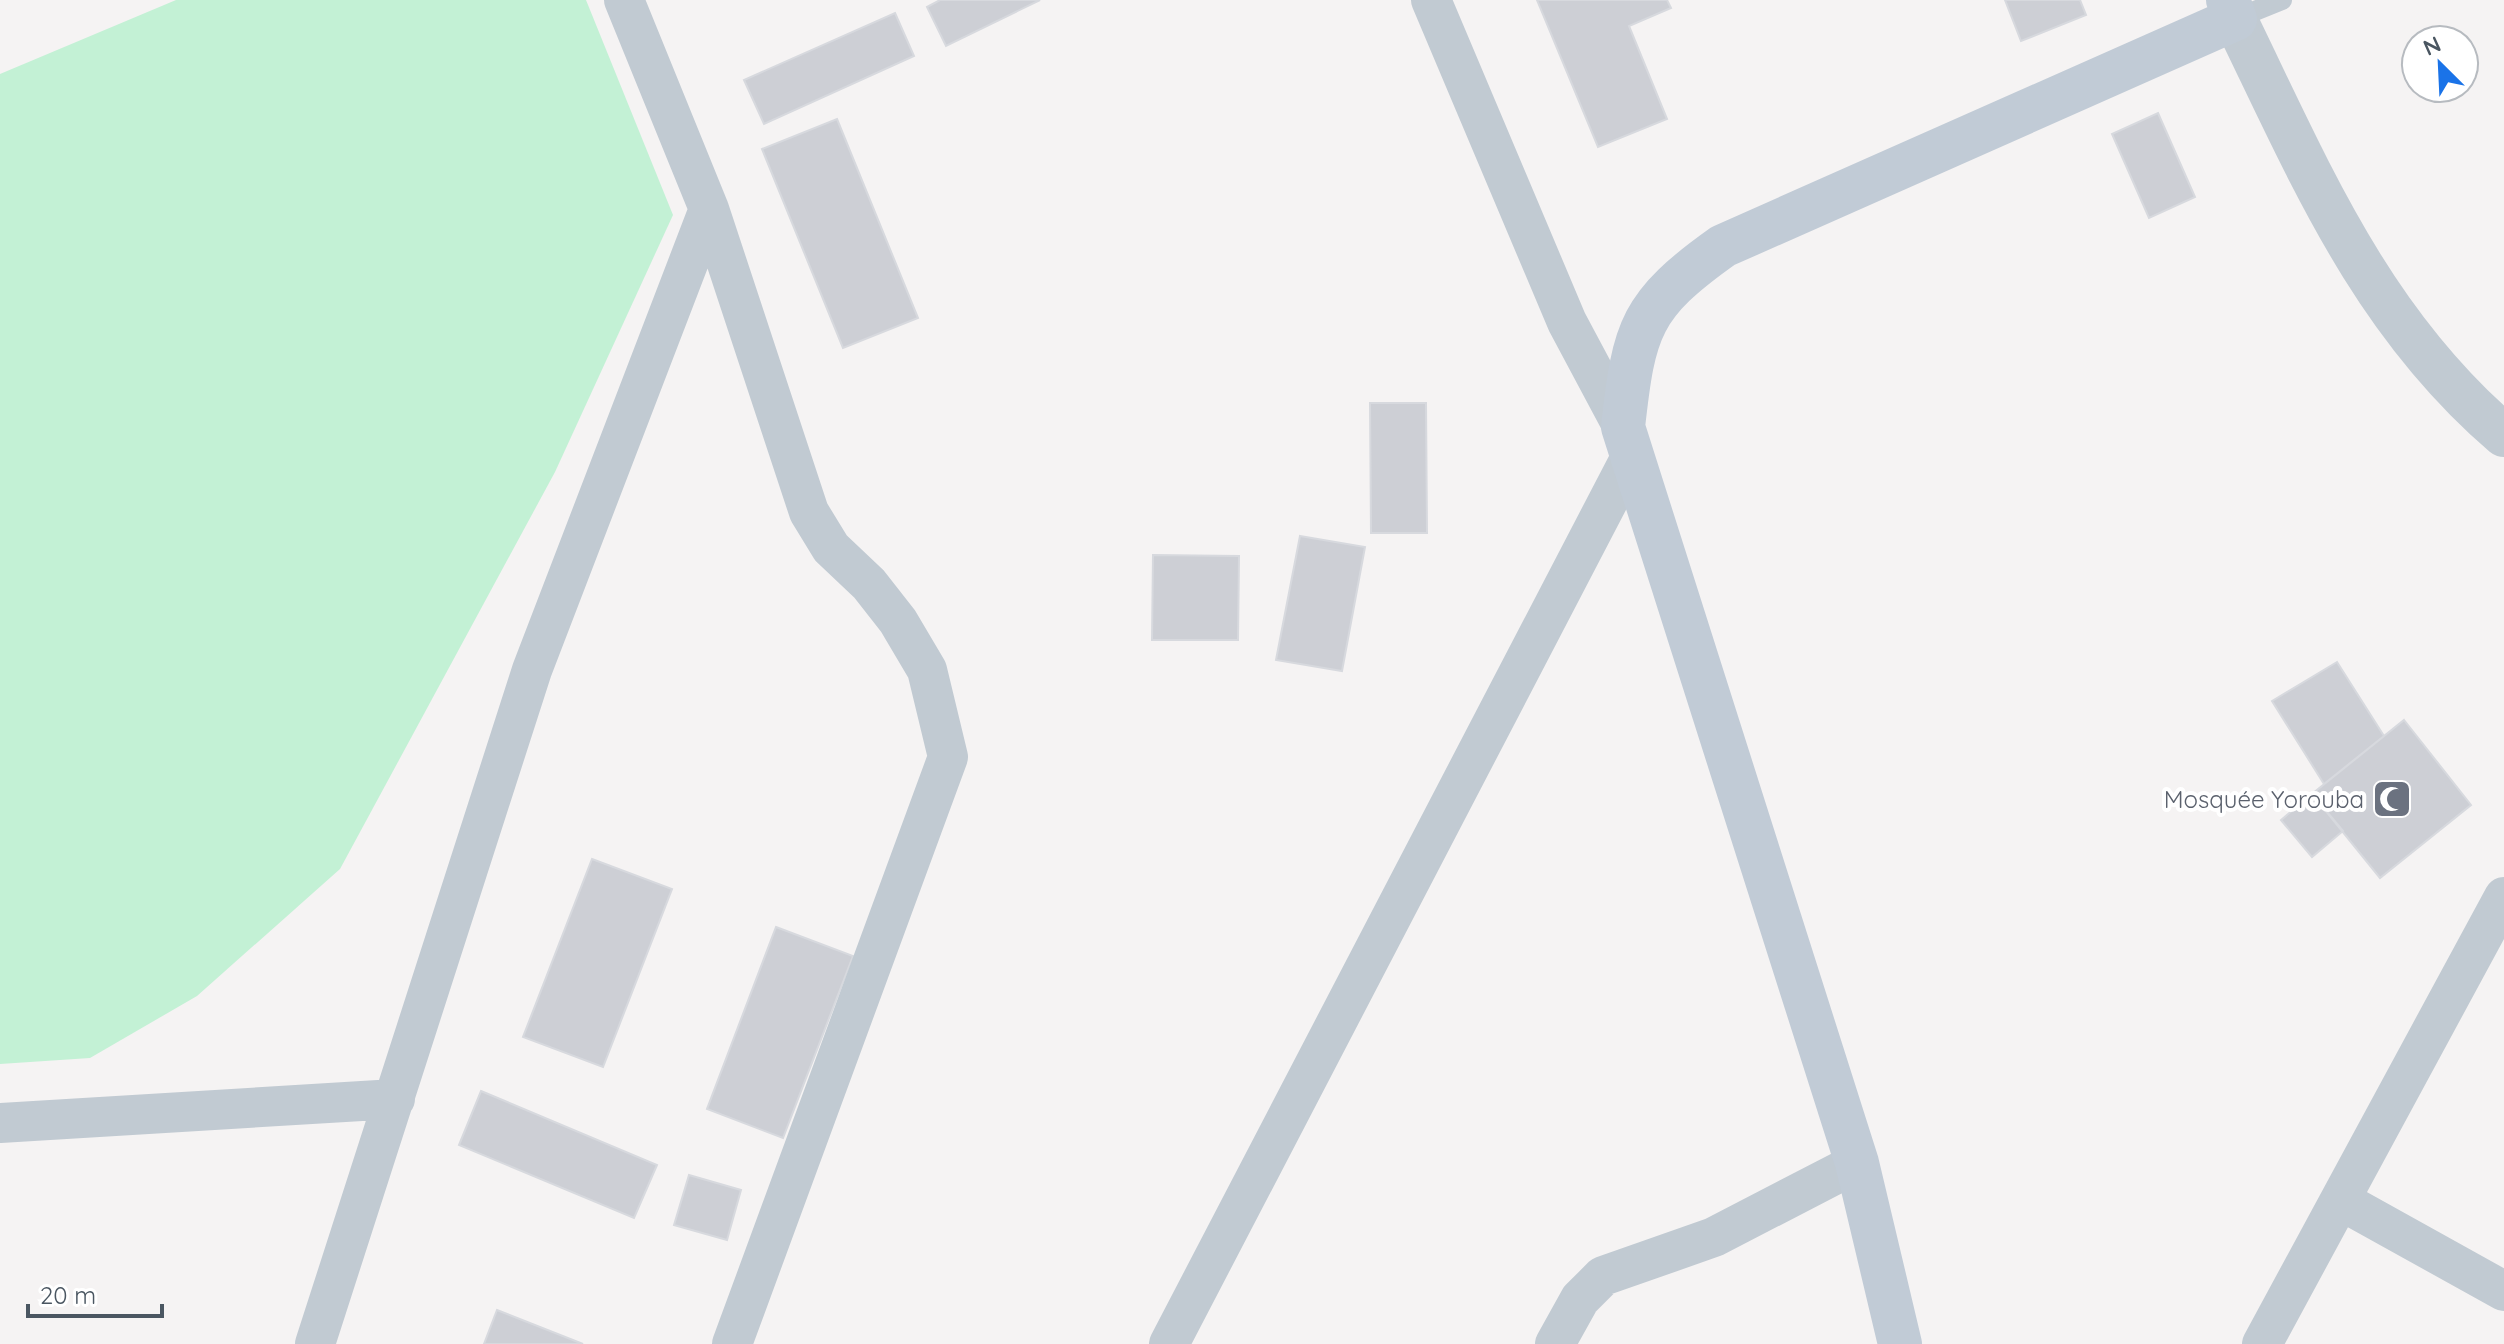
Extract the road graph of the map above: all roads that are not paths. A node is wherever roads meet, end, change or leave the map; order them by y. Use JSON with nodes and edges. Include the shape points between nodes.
{"nodes":[{"id":1,"x":624,"y":0,"type":"edge"},
{"id":2,"x":1431,"y":0,"type":"edge"},
{"id":3,"x":2282,"y":0,"type":"edge"},
{"id":4,"x":2232,"y":9,"type":"edge"},
{"id":5,"x":709,"y":209,"type":"junction"},
{"id":6,"x":2504,"y":435,"type":"edge"},
{"id":7,"x":1627,"y":442,"type":"junction"},
{"id":8,"x":2504,"y":897,"type":"edge"},
{"id":9,"x":395,"y":1099,"type":"junction"},
{"id":10,"x":0,"y":1123,"type":"edge"},
{"id":11,"x":1857,"y":1163,"type":"junction"},
{"id":12,"x":2340,"y":1200,"type":"junction"},
{"id":13,"x":2504,"y":1291,"type":"edge"},
{"id":14,"x":315,"y":1344,"type":"edge"},
{"id":15,"x":732,"y":1344,"type":"edge"},
{"id":16,"x":1169,"y":1344,"type":"edge"},
{"id":17,"x":1555,"y":1344,"type":"edge"},
{"id":18,"x":1900,"y":1344,"type":"edge"},
{"id":19,"x":2262,"y":1344,"type":"edge"}],
"edges":[{"from":1,"to":5,"type":"street"},
{"from":2,"to":7,"type":"street","via":[[1567,322]]},
{"from":3,"to":4,"type":"lane"},
{"from":4,"to":6,"type":"street","via":[[2335,226],[2388,310]]},
{"from":4,"to":7,"type":"main road","via":[[1723,246],[1675,281],[1646,318],[1630,365]]},
{"from":5,"to":9,"type":"street","via":[[532,670]]},
{"from":5,"to":15,"type":"street","via":[[809,512],[831,548],[898,621],[927,670],[948,757]]},
{"from":7,"to":11,"type":"main road"},
{"from":7,"to":16,"type":"street"},
{"from":8,"to":12,"type":"street"},
{"from":9,"to":10,"type":"street"},
{"from":9,"to":14,"type":"street"},
{"from":11,"to":17,"type":"street","via":[[1714,1237],[1603,1276],[1580,1299]]},
{"from":11,"to":18,"type":"main road"},
{"from":12,"to":13,"type":"street"},
{"from":12,"to":19,"type":"street"}]}
